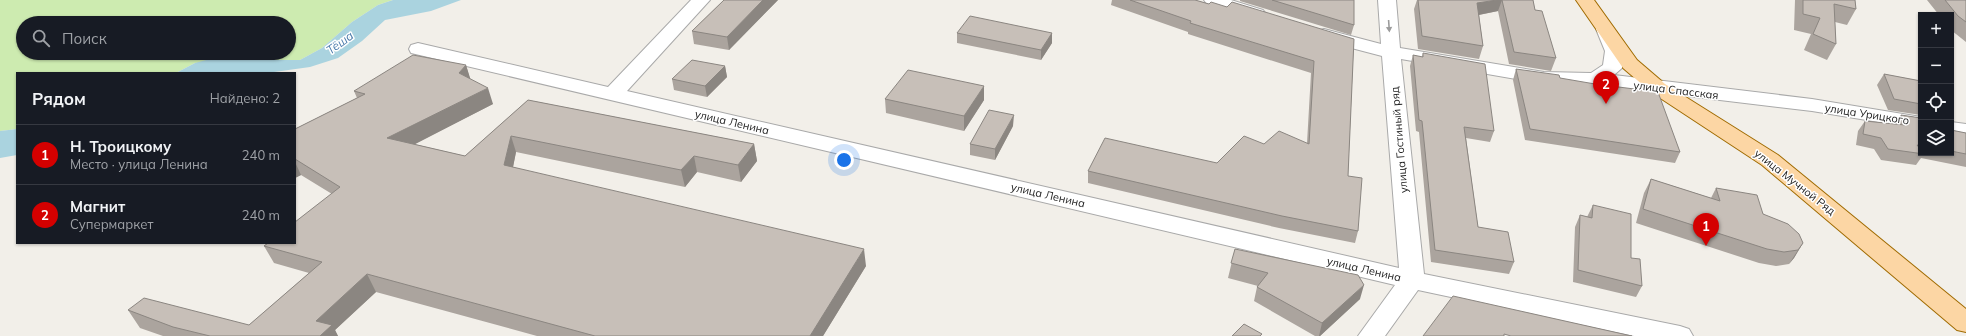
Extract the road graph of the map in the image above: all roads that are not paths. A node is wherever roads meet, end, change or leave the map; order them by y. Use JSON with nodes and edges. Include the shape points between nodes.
{"nodes":[{"id":1,"x":701,"y":0,"type":"edge"},
{"id":2,"x":1212,"y":0,"type":"edge"},
{"id":3,"x":1387,"y":0,"type":"edge"},
{"id":4,"x":1585,"y":0,"type":"edge"},
{"id":5,"x":1271,"y":18,"type":"edge"},
{"id":6,"x":1605,"y":29,"type":"junction"},
{"id":7,"x":1308,"y":30,"type":"edge"},
{"id":8,"x":418,"y":49,"type":"dead end"},
{"id":9,"x":1391,"y":52,"type":"junction"},
{"id":10,"x":1595,"y":79,"type":"junction"},
{"id":11,"x":1658,"y":88,"type":"junction"},
{"id":12,"x":612,"y":94,"type":"junction"},
{"id":13,"x":1812,"y":105,"type":"joint"},
{"id":14,"x":1918,"y":123,"type":"edge"},
{"id":15,"x":1412,"y":280,"type":"junction"},
{"id":16,"x":1966,"y":323,"type":"edge"},
{"id":17,"x":1371,"y":336,"type":"edge"},
{"id":18,"x":1680,"y":336,"type":"edge"}],
"edges":[{"from":1,"to":12,"type":"street"},
{"from":2,"to":5,"type":"street"},
{"from":3,"to":9,"type":"street","name":"улица Гостиный ряд","one_way":true},
{"from":4,"to":6,"type":"main road","name":"улица Мучной Ряд"},
{"from":6,"to":10,"type":"street","name":"улица Мучной Ряд","via":[[1614,51],[1612,68]]},
{"from":6,"to":11,"type":"main road","name":"улица Мучной Ряд","via":[[1630,64]]},
{"from":7,"to":9,"type":"street","name":"улица Спасская"},
{"from":8,"to":12,"type":"street","name":"улица Ленина"},
{"from":9,"to":10,"type":"street","name":"улица Спасская","via":[[1544,78]]},
{"from":9,"to":15,"type":"street","name":"улица Гостиный ряд"},
{"from":10,"to":11,"type":"street","name":"улица Спасская"},
{"from":11,"to":13,"type":"street","name":"улица Спасская"},
{"from":11,"to":16,"type":"main road","name":"улица Мучной Ряд","via":[[1770,160]]},
{"from":12,"to":15,"type":"street","name":"улица Ленина"},
{"from":13,"to":14,"type":"street","name":"улица Урицкого"},
{"from":15,"to":17,"type":"street"},
{"from":15,"to":18,"type":"street","name":"улица Ленина"}]}
